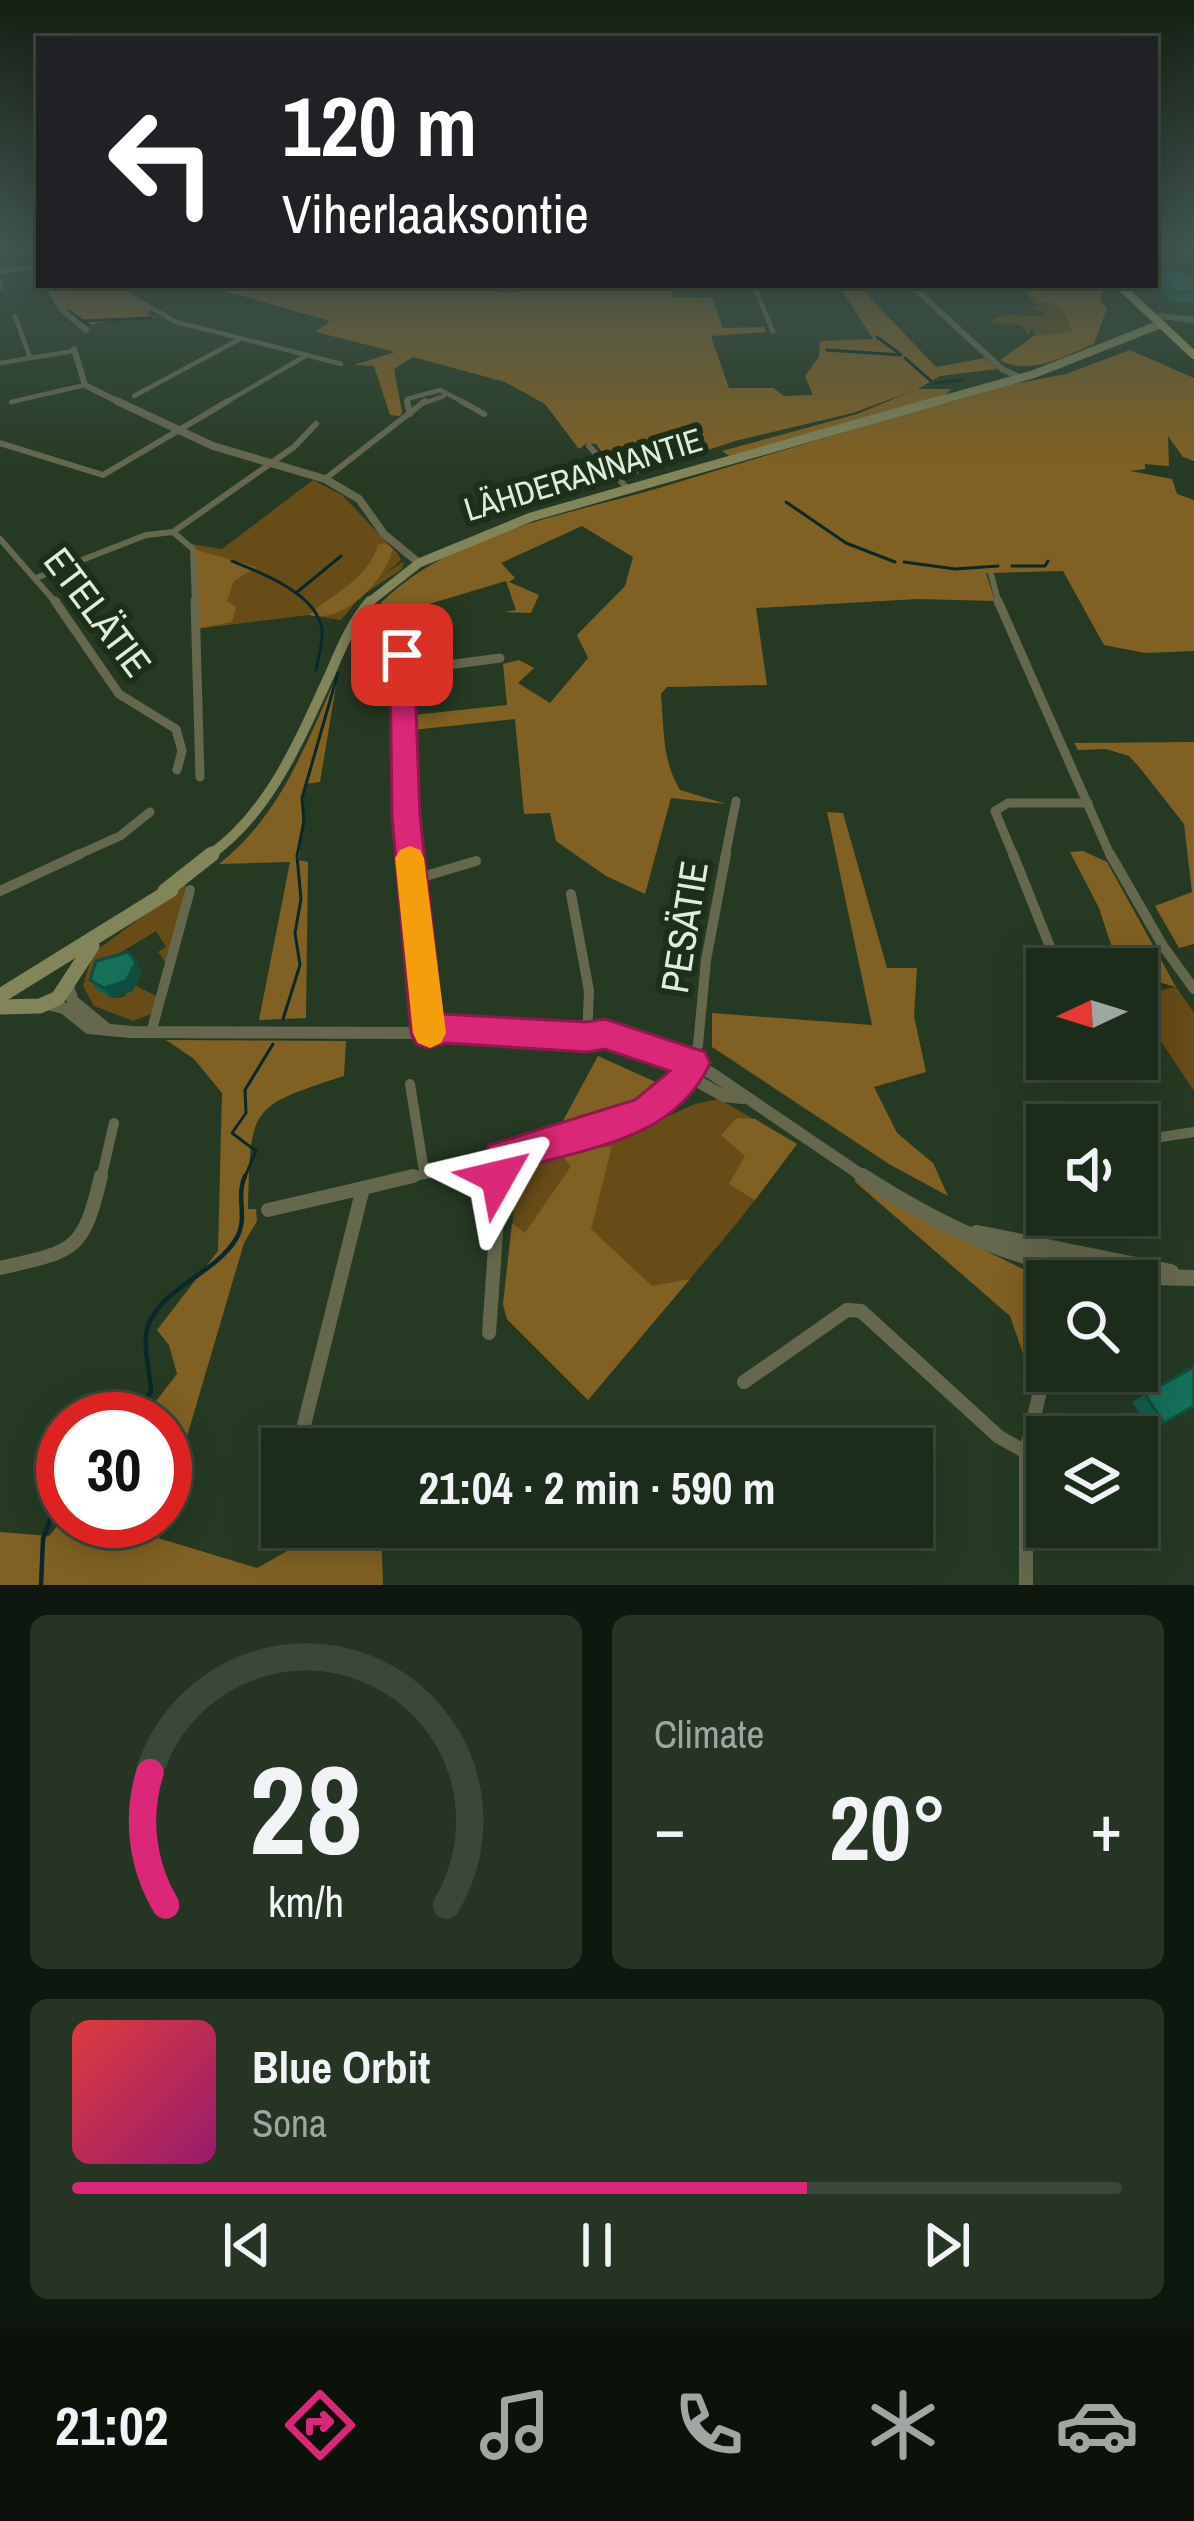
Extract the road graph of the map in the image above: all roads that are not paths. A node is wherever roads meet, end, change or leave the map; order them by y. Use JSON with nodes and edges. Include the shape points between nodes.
{"nodes":[{"id":1,"x":16,"y":320,"type":"edge"},
{"id":2,"x":75,"y":320,"type":"edge"},
{"id":3,"x":172,"y":320,"type":"edge"},
{"id":4,"x":768,"y":320,"type":"edge"},
{"id":5,"x":948,"y":320,"type":"edge"},
{"id":6,"x":1159,"y":320,"type":"edge"},
{"id":7,"x":1194,"y":322,"type":"edge"},
{"id":8,"x":1164,"y":324,"type":"junction"},
{"id":9,"x":773,"y":332,"type":"dead end"},
{"id":10,"x":240,"y":338,"type":"junction"},
{"id":11,"x":73,"y":350,"type":"junction"},
{"id":12,"x":1194,"y":351,"type":"edge"},
{"id":13,"x":307,"y":355,"type":"junction"},
{"id":14,"x":30,"y":357,"type":"junction"},
{"id":15,"x":0,"y":363,"type":"edge"},
{"id":16,"x":341,"y":364,"type":"dead end"},
{"id":17,"x":1017,"y":376,"type":"junction"},
{"id":18,"x":85,"y":385,"type":"junction"},
{"id":19,"x":134,"y":396,"type":"dead end"},
{"id":20,"x":11,"y":402,"type":"dead end"},
{"id":21,"x":484,"y":414,"type":"dead end"},
{"id":22,"x":316,"y":424,"type":"dead end"},
{"id":23,"x":179,"y":432,"type":"junction"},
{"id":24,"x":0,"y":443,"type":"edge"},
{"id":25,"x":590,"y":446,"type":"dead end"},
{"id":26,"x":271,"y":464,"type":"junction"},
{"id":27,"x":325,"y":479,"type":"junction"},
{"id":28,"x":628,"y":489,"type":"junction"},
{"id":29,"x":173,"y":532,"type":"junction"},
{"id":30,"x":0,"y":539,"type":"edge"},
{"id":31,"x":419,"y":563,"type":"junction"},
{"id":32,"x":991,"y":574,"type":"dead end"},
{"id":33,"x":36,"y":578,"type":"junction"},
{"id":34,"x":402,"y":653,"type":"dead end"},
{"id":35,"x":500,"y":658,"type":"dead end"},
{"id":36,"x":403,"y":670,"type":"junction"},
{"id":37,"x":177,"y":770,"type":"dead end"},
{"id":38,"x":200,"y":777,"type":"dead end"},
{"id":39,"x":736,"y":801,"type":"dead end"},
{"id":40,"x":1088,"y":803,"type":"junction"},
{"id":41,"x":150,"y":812,"type":"dead end"},
{"id":42,"x":476,"y":861,"type":"dead end"},
{"id":43,"x":412,"y":880,"type":"junction"},
{"id":44,"x":190,"y":890,"type":"dead end"},
{"id":45,"x":0,"y":891,"type":"edge"},
{"id":46,"x":571,"y":894,"type":"dead end"},
{"id":47,"x":95,"y":940,"type":"junction"},
{"id":48,"x":1050,"y":948,"type":"edge"},
{"id":49,"x":47,"y":966,"type":"junction"},
{"id":50,"x":69,"y":981,"type":"junction"},
{"id":51,"x":24,"y":984,"type":"junction"},
{"id":52,"x":1194,"y":988,"type":"edge"},
{"id":53,"x":0,"y":996,"type":"edge"},
{"id":54,"x":25,"y":1001,"type":"junction"},
{"id":55,"x":47,"y":1004,"type":"junction"},
{"id":56,"x":0,"y":1007,"type":"edge"},
{"id":57,"x":107,"y":1030,"type":"junction"},
{"id":58,"x":151,"y":1033,"type":"junction"},
{"id":59,"x":428,"y":1033,"type":"junction"},
{"id":60,"x":587,"y":1037,"type":"junction"},
{"id":61,"x":690,"y":1069,"type":"junction"},
{"id":62,"x":410,"y":1084,"type":"dead end"},
{"id":63,"x":114,"y":1123,"type":"dead end"},
{"id":64,"x":1194,"y":1132,"type":"edge"},
{"id":65,"x":1158,"y":1138,"type":"edge"},
{"id":66,"x":501,"y":1158,"type":"junction"},
{"id":67,"x":424,"y":1171,"type":"junction"},
{"id":68,"x":363,"y":1188,"type":"junction"},
{"id":69,"x":268,"y":1210,"type":"dead end"},
{"id":70,"x":957,"y":1227,"type":"junction"},
{"id":71,"x":1067,"y":1253,"type":"junction"},
{"id":72,"x":1063,"y":1260,"type":"edge"},
{"id":73,"x":1070,"y":1260,"type":"edge"},
{"id":74,"x":1026,"y":1261,"type":"edge"},
{"id":75,"x":0,"y":1268,"type":"edge"},
{"id":76,"x":1158,"y":1277,"type":"edge"},
{"id":77,"x":1194,"y":1277,"type":"edge"},
{"id":78,"x":488,"y":1334,"type":"dead end"},
{"id":79,"x":744,"y":1382,"type":"dead end"},
{"id":80,"x":303,"y":1428,"type":"edge"},
{"id":81,"x":1026,"y":1452,"type":"edge"},
{"id":82,"x":1026,"y":1548,"type":"edge"},
{"id":83,"x":1026,"y":1585,"type":"edge"}],
"edges":[{"from":1,"to":14,"type":"street"},
{"from":2,"to":11,"type":"street","via":[[87,336]]},
{"from":3,"to":10,"type":"street"},
{"from":4,"to":9,"type":"street"},
{"from":5,"to":17,"type":"street"},
{"from":6,"to":8,"type":"main road"},
{"from":7,"to":8,"type":"street"},
{"from":7,"to":8,"type":"street"},
{"from":8,"to":12,"type":"main road"},
{"from":8,"to":17,"type":"main road","name":"LÄHDERANNANTIE"},
{"from":10,"to":13,"type":"street"},
{"from":10,"to":19,"type":"street"},
{"from":11,"to":14,"type":"street"},
{"from":11,"to":18,"type":"street"},
{"from":13,"to":16,"type":"street"},
{"from":13,"to":23,"type":"street"},
{"from":14,"to":15,"type":"street"},
{"from":17,"to":28,"type":"main road","name":"LÄHDERANNANTIE"},
{"from":18,"to":20,"type":"street"},
{"from":18,"to":23,"type":"street"},
{"from":21,"to":27,"type":"street","via":[[444,396],[426,401]]},
{"from":22,"to":26,"type":"street"},
{"from":23,"to":24,"type":"street","via":[[98,476]]},
{"from":23,"to":26,"type":"street"},
{"from":25,"to":28,"type":"street"},
{"from":26,"to":27,"type":"street"},
{"from":26,"to":29,"type":"street"},
{"from":27,"to":31,"type":"street","via":[[358,499]]},
{"from":28,"to":31,"type":"main road","name":"LÄHDERANNANTIE","via":[[505,526]]},
{"from":29,"to":33,"type":"street"},
{"from":29,"to":38,"type":"street","via":[[193,549]]},
{"from":30,"to":33,"type":"street","name":"ETELÄTIE"},
{"from":31,"to":47,"type":"main road","name":"LÄHDERANNANTIE","via":[[360,614],[278,779],[234,835],[194,874]]},
{"from":32,"to":40,"type":"street"},
{"from":33,"to":37,"type":"street","name":"ETELÄTIE","via":[[121,697],[178,730],[184,746]]},
{"from":34,"to":36,"type":"street"},
{"from":35,"to":36,"type":"street"},
{"from":36,"to":43,"type":"street"},
{"from":39,"to":61,"type":"street","name":"PESÄTIE"},
{"from":40,"to":48,"type":"street","via":[[1008,802],[995,811]]},
{"from":40,"to":52,"type":"street","via":[[1158,939]]},
{"from":41,"to":45,"type":"street","via":[[120,836]]},
{"from":42,"to":43,"type":"street"},
{"from":43,"to":59,"type":"street"},
{"from":44,"to":58,"type":"street"},
{"from":46,"to":60,"type":"street","via":[[589,991]]},
{"from":47,"to":49,"type":"main road","name":"LÄHDERANNANTIE"},
{"from":47,"to":50,"type":"main road","name":"LÄHDERANNANTIE"},
{"from":49,"to":50,"type":"street","via":[[60,966]]},
{"from":49,"to":51,"type":"main road","name":"LÄHDERANNANTIE"},
{"from":50,"to":55,"type":"main road","name":"LÄHDERANNANTIE"},
{"from":50,"to":57,"type":"street","via":[[73,1001]]},
{"from":51,"to":53,"type":"main road"},
{"from":51,"to":54,"type":"street"},
{"from":54,"to":55,"type":"main road"},
{"from":54,"to":56,"type":"main road"},
{"from":55,"to":57,"type":"street"},
{"from":57,"to":58,"type":"street"},
{"from":58,"to":59,"type":"street"},
{"from":59,"to":60,"type":"street"},
{"from":60,"to":61,"type":"street"},
{"from":61,"to":66,"type":"street","via":[[663,1102],[632,1120]]},
{"from":61,"to":70,"type":"street"},
{"from":62,"to":67,"type":"street"},
{"from":63,"to":75,"type":"street","via":[[87,1233],[67,1250]]},
{"from":64,"to":65,"type":"street"},
{"from":66,"to":67,"type":"street"},
{"from":66,"to":78,"type":"street"},
{"from":67,"to":68,"type":"street"},
{"from":68,"to":69,"type":"street"},
{"from":68,"to":80,"type":"street"},
{"from":70,"to":71,"type":"street"},
{"from":70,"to":74,"type":"street"},
{"from":71,"to":72,"type":"street"},
{"from":71,"to":73,"type":"street"},
{"from":71,"to":77,"type":"street"},
{"from":76,"to":77,"type":"street"},
{"from":79,"to":81,"type":"street","via":[[847,1310],[861,1311],[999,1437]]},
{"from":82,"to":83,"type":"street"}]}
